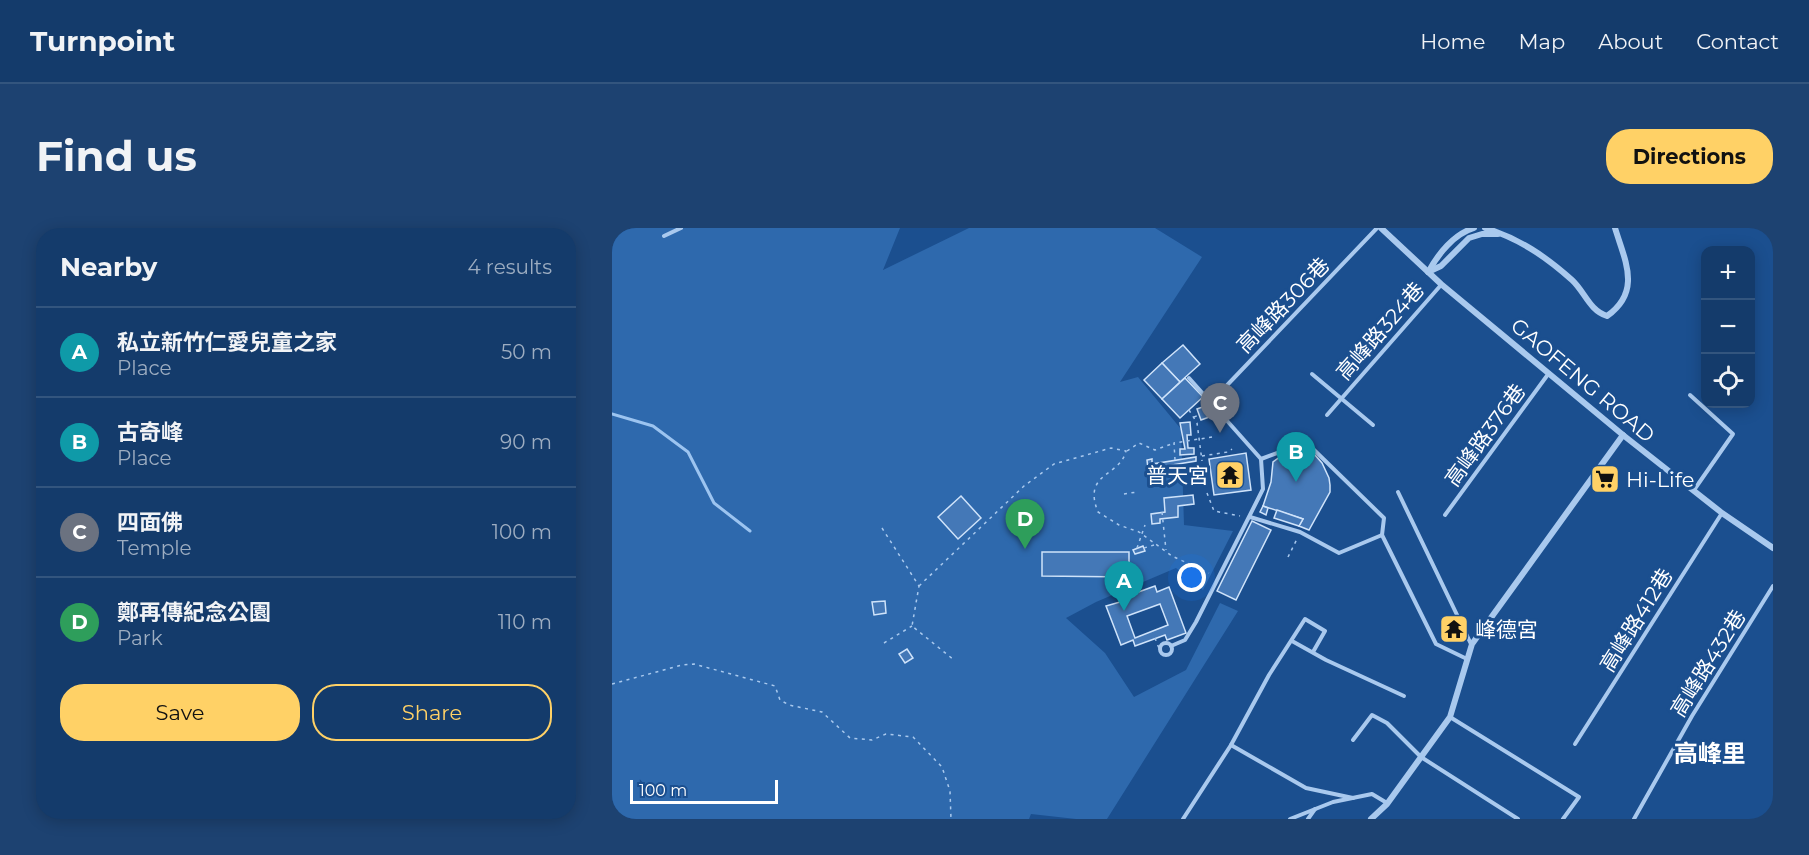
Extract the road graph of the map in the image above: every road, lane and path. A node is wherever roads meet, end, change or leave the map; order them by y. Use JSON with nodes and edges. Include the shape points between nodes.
{"nodes":[{"id":1,"x":681,"y":228,"type":"edge"},
{"id":2,"x":1379,"y":228,"type":"edge"},
{"id":3,"x":1474,"y":228,"type":"edge"},
{"id":4,"x":1485,"y":228,"type":"edge"},
{"id":5,"x":1614,"y":228,"type":"edge"},
{"id":6,"x":1461,"y":230,"type":"edge"},
{"id":7,"x":1507,"y":235,"type":"junction"},
{"id":8,"x":664,"y":236,"type":"dead end"},
{"id":9,"x":1428,"y":272,"type":"junction"},
{"id":10,"x":1441,"y":284,"type":"junction"},
{"id":11,"x":1550,"y":373,"type":"junction"},
{"id":12,"x":1312,"y":374,"type":"dead end"},
{"id":13,"x":1189,"y":378,"type":"dead end"},
{"id":14,"x":1690,"y":396,"type":"dead end"},
{"id":15,"x":1342,"y":398,"type":"junction"},
{"id":16,"x":1211,"y":402,"type":"junction"},
{"id":17,"x":1189,"y":410,"type":"dead end"},
{"id":18,"x":1199,"y":415,"type":"dead end"},
{"id":19,"x":1327,"y":415,"type":"dead end"},
{"id":20,"x":1194,"y":417,"type":"junction"},
{"id":21,"x":1373,"y":425,"type":"dead end"},
{"id":22,"x":1623,"y":435,"type":"junction"},
{"id":23,"x":1212,"y":437,"type":"dead end"},
{"id":24,"x":1199,"y":439,"type":"junction"},
{"id":25,"x":1174,"y":442,"type":"junction"},
{"id":26,"x":1232,"y":449,"type":"dead end"},
{"id":27,"x":1223,"y":450,"type":"dead end"},
{"id":28,"x":1126,"y":451,"type":"junction"},
{"id":29,"x":1228,"y":452,"type":"junction"},
{"id":30,"x":1201,"y":456,"type":"junction"},
{"id":31,"x":1261,"y":459,"type":"junction"},
{"id":32,"x":1175,"y":460,"type":"dead end"},
{"id":33,"x":1202,"y":461,"type":"dead end"},
{"id":34,"x":1693,"y":491,"type":"junction"},
{"id":35,"x":1137,"y":492,"type":"dead end"},
{"id":36,"x":1398,"y":492,"type":"dead end"},
{"id":37,"x":1124,"y":494,"type":"dead end"},
{"id":38,"x":1207,"y":494,"type":"dead end"},
{"id":39,"x":1162,"y":512,"type":"dead end"},
{"id":40,"x":1722,"y":513,"type":"junction"},
{"id":41,"x":1445,"y":515,"type":"dead end"},
{"id":42,"x":1250,"y":517,"type":"junction"},
{"id":43,"x":1145,"y":525,"type":"dead end"},
{"id":44,"x":882,"y":528,"type":"dead end"},
{"id":45,"x":1300,"y":532,"type":"junction"},
{"id":46,"x":1142,"y":534,"type":"junction"},
{"id":47,"x":1382,"y":535,"type":"junction"},
{"id":48,"x":1156,"y":544,"type":"junction"},
{"id":49,"x":1773,"y":548,"type":"edge"},
{"id":50,"x":1137,"y":549,"type":"dead end"},
{"id":51,"x":1144,"y":549,"type":"dead end"},
{"id":52,"x":1166,"y":551,"type":"junction"},
{"id":53,"x":1288,"y":557,"type":"dead end"},
{"id":54,"x":1209,"y":573,"type":"dead end"},
{"id":55,"x":919,"y":586,"type":"junction"},
{"id":56,"x":1773,"y":586,"type":"edge"},
{"id":57,"x":912,"y":626,"type":"junction"},
{"id":58,"x":1155,"y":638,"type":"dead end"},
{"id":59,"x":1292,"y":641,"type":"junction"},
{"id":60,"x":884,"y":643,"type":"dead end"},
{"id":61,"x":1472,"y":644,"type":"junction"},
{"id":62,"x":1171,"y":646,"type":"junction"},
{"id":63,"x":1160,"y":651,"type":"junction"},
{"id":64,"x":1313,"y":652,"type":"junction"},
{"id":65,"x":1467,"y":659,"type":"junction"},
{"id":66,"x":954,"y":660,"type":"dead end"},
{"id":67,"x":612,"y":684,"type":"edge"},
{"id":68,"x":1404,"y":696,"type":"dead end"},
{"id":69,"x":1450,"y":717,"type":"junction"},
{"id":70,"x":1353,"y":740,"type":"dead end"},
{"id":71,"x":1575,"y":744,"type":"dead end"},
{"id":72,"x":1231,"y":745,"type":"junction"},
{"id":73,"x":1421,"y":757,"type":"junction"},
{"id":74,"x":1353,"y":798,"type":"junction"},
{"id":75,"x":1388,"y":804,"type":"junction"},
{"id":76,"x":1316,"y":809,"type":"junction"},
{"id":77,"x":951,"y":819,"type":"edge"},
{"id":78,"x":1183,"y":819,"type":"edge"},
{"id":79,"x":1290,"y":819,"type":"edge"},
{"id":80,"x":1308,"y":819,"type":"edge"},
{"id":81,"x":1371,"y":819,"type":"edge"},
{"id":82,"x":1518,"y":819,"type":"edge"},
{"id":83,"x":1563,"y":819,"type":"edge"},
{"id":84,"x":1634,"y":819,"type":"edge"}],
"edges":[{"from":1,"to":8,"type":"lane"},
{"from":2,"to":9,"type":"street","name":"GAOFENG ROAD"},
{"from":2,"to":16,"type":"lane","name":"高峰路306巷"},
{"from":3,"to":6,"type":"street"},
{"from":4,"to":7,"type":"street"},
{"from":5,"to":7,"type":"street","via":[[1628,271],[1628,285],[1623,300],[1607,316],[1596,312],[1574,282],[1531,247]]},
{"from":6,"to":9,"type":"street"},
{"from":7,"to":9,"type":"street","via":[[1469,238],[1442,266]]},
{"from":9,"to":10,"type":"street","name":"GAOFENG ROAD"},
{"from":10,"to":11,"type":"street","name":"GAOFENG ROAD"},
{"from":10,"to":15,"type":"lane","name":"高峰路324巷"},
{"from":11,"to":22,"type":"street","name":"GAOFENG ROAD"},
{"from":11,"to":41,"type":"lane","name":"高峰路376巷"},
{"from":12,"to":15,"type":"lane","name":"高峰路324巷"},
{"from":13,"to":16,"type":"lane"},
{"from":14,"to":34,"type":"lane","via":[[1733,434]]},
{"from":15,"to":19,"type":"lane","name":"高峰路324巷"},
{"from":15,"to":21,"type":"lane","name":"高峰路324巷"},
{"from":16,"to":31,"type":"lane"},
{"from":17,"to":20,"type":"path"},
{"from":18,"to":20,"type":"path"},
{"from":20,"to":24,"type":"path"},
{"from":22,"to":34,"type":"street","name":"GAOFENG ROAD"},
{"from":22,"to":61,"type":"street"},
{"from":23,"to":24,"type":"path"},
{"from":24,"to":25,"type":"path"},
{"from":24,"to":30,"type":"path"},
{"from":25,"to":28,"type":"path","via":[[1155,450],[1139,443]]},
{"from":25,"to":32,"type":"path"},
{"from":26,"to":29,"type":"path"},
{"from":27,"to":29,"type":"path"},
{"from":28,"to":46,"type":"path","via":[[1124,459],[1100,478],[1095,504],[1098,512]]},
{"from":28,"to":55,"type":"path","via":[[1111,448],[1054,464],[1024,486]]},
{"from":29,"to":30,"type":"path"},
{"from":30,"to":33,"type":"path"},
{"from":31,"to":42,"type":"lane","via":[[1263,489]]},
{"from":31,"to":47,"type":"lane","via":[[1291,448],[1311,447],[1384,518]]},
{"from":34,"to":40,"type":"street","name":"GAOFENG ROAD"},
{"from":35,"to":37,"type":"path"},
{"from":36,"to":61,"type":"lane"},
{"from":38,"to":42,"type":"path","via":[[1214,511]]},
{"from":39,"to":52,"type":"path"},
{"from":40,"to":49,"type":"street","name":"GAOFENG ROAD"},
{"from":40,"to":71,"type":"lane","name":"高峰路412巷"},
{"from":42,"to":45,"type":"lane"},
{"from":42,"to":62,"type":"lane","via":[[1185,640]]},
{"from":43,"to":46,"type":"path"},
{"from":44,"to":55,"type":"path"},
{"from":45,"to":47,"type":"lane","via":[[1339,553]]},
{"from":45,"to":53,"type":"path"},
{"from":46,"to":48,"type":"path"},
{"from":46,"to":50,"type":"path"},
{"from":47,"to":65,"type":"lane","via":[[1436,644]]},
{"from":48,"to":51,"type":"path"},
{"from":48,"to":52,"type":"path"},
{"from":52,"to":54,"type":"path"},
{"from":55,"to":57,"type":"path"},
{"from":56,"to":84,"type":"lane","name":"高峰路432巷"},
{"from":57,"to":60,"type":"path"},
{"from":57,"to":66,"type":"path"},
{"from":58,"to":63,"type":"path"},
{"from":59,"to":64,"type":"lane"},
{"from":59,"to":64,"type":"lane","via":[[1305,619],[1325,631]]},
{"from":59,"to":72,"type":"lane"},
{"from":61,"to":65,"type":"street"},
{"from":62,"to":63,"type":"lane","via":[[1163,644]]},
{"from":62,"to":63,"type":"lane","via":[[1167,654]]},
{"from":64,"to":68,"type":"lane"},
{"from":65,"to":69,"type":"street"},
{"from":67,"to":77,"type":"path","via":[[694,664],[775,686],[780,700],[822,712],[850,738],[872,740],[886,734],[913,737],[942,767],[950,791]]},
{"from":69,"to":73,"type":"street"},
{"from":69,"to":83,"type":"lane","via":[[1579,797]]},
{"from":70,"to":73,"type":"lane","via":[[1372,715],[1388,723]]},
{"from":72,"to":74,"type":"lane","via":[[1306,788]]},
{"from":72,"to":78,"type":"lane"},
{"from":73,"to":75,"type":"street"},
{"from":73,"to":82,"type":"lane"},
{"from":74,"to":75,"type":"lane","via":[[1372,794]]},
{"from":74,"to":76,"type":"lane"},
{"from":75,"to":81,"type":"street"},
{"from":76,"to":79,"type":"lane"},
{"from":76,"to":80,"type":"lane"}]}
